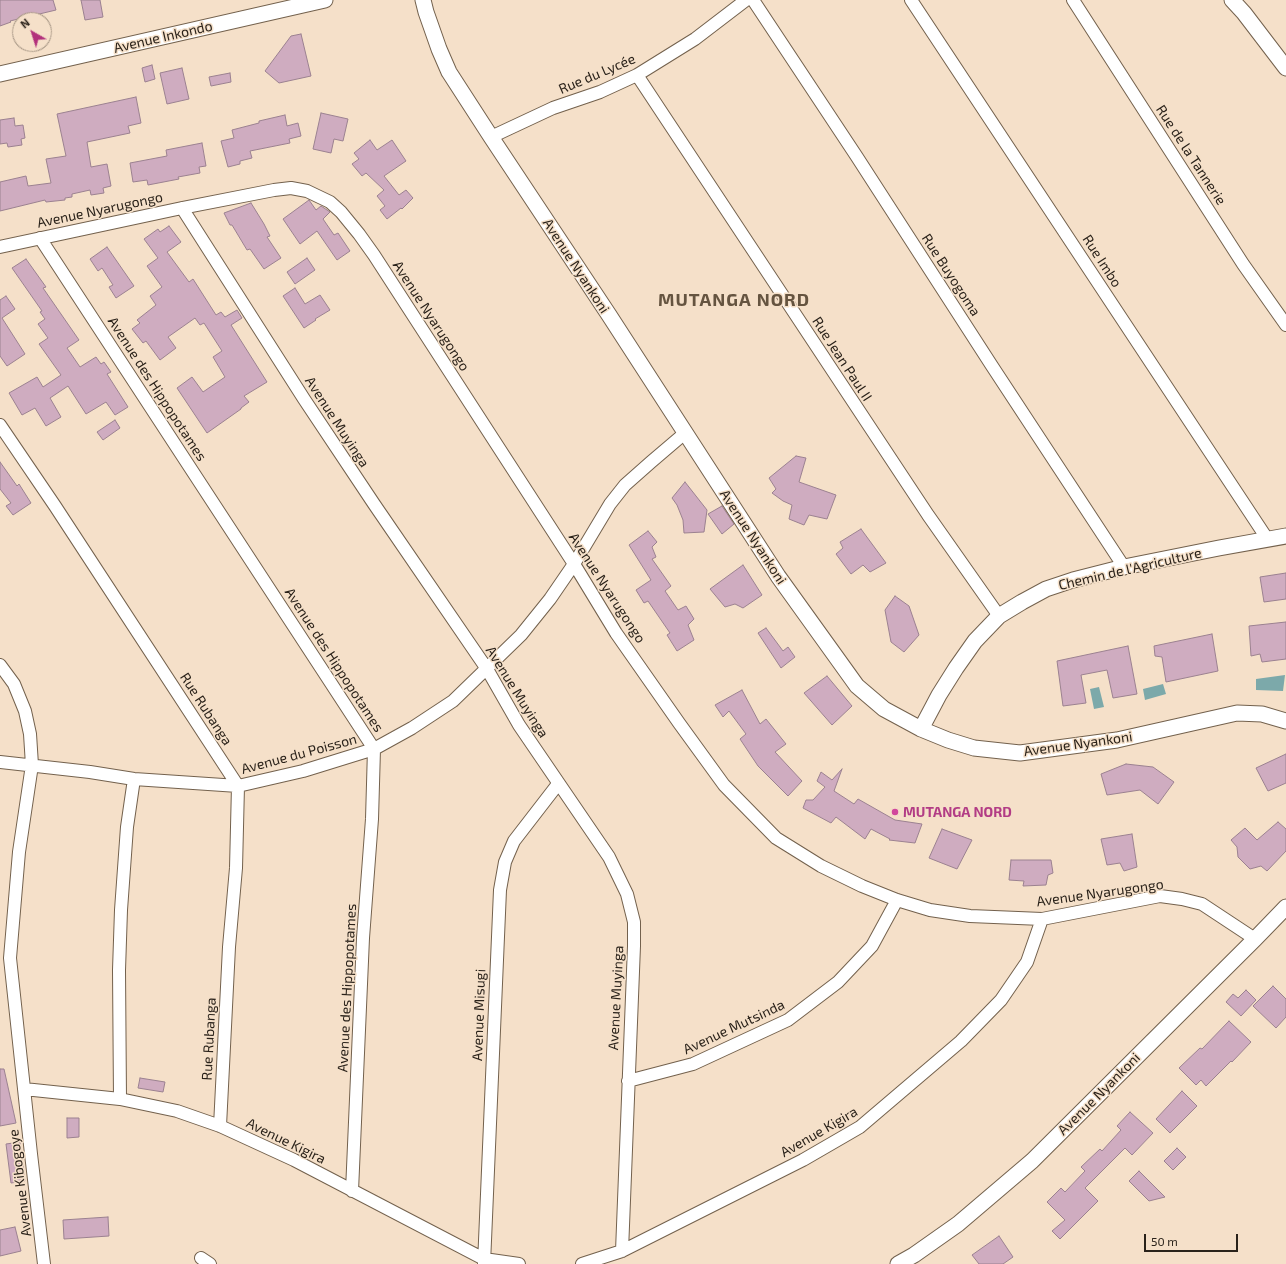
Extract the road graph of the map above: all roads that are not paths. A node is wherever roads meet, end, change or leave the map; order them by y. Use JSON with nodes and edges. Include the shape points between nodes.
{"nodes":[{"id":1,"x":325,"y":0,"type":"edge"},
{"id":2,"x":423,"y":0,"type":"edge"},
{"id":3,"x":746,"y":0,"type":"edge"},
{"id":4,"x":753,"y":0,"type":"edge"},
{"id":5,"x":911,"y":0,"type":"edge"},
{"id":6,"x":1073,"y":0,"type":"edge"},
{"id":7,"x":1232,"y":0,"type":"edge"},
{"id":8,"x":1286,"y":68,"type":"edge"},
{"id":9,"x":0,"y":74,"type":"edge"},
{"id":10,"x":637,"y":75,"type":"junction"},
{"id":11,"x":491,"y":137,"type":"junction"},
{"id":12,"x":182,"y":208,"type":"junction"},
{"id":13,"x":40,"y":238,"type":"junction"},
{"id":14,"x":0,"y":247,"type":"edge"},
{"id":15,"x":1286,"y":325,"type":"edge"},
{"id":16,"x":0,"y":425,"type":"edge"},
{"id":17,"x":685,"y":433,"type":"junction"},
{"id":18,"x":1286,"y":536,"type":"edge"},
{"id":19,"x":1268,"y":540,"type":"junction"},
{"id":20,"x":574,"y":564,"type":"junction"},
{"id":21,"x":1124,"y":567,"type":"junction"},
{"id":22,"x":999,"y":616,"type":"junction"},
{"id":23,"x":0,"y":665,"type":"edge"},
{"id":24,"x":487,"y":669,"type":"junction"},
{"id":25,"x":1286,"y":722,"type":"edge"},
{"id":26,"x":921,"y":729,"type":"junction"},
{"id":27,"x":374,"y":749,"type":"junction"},
{"id":28,"x":0,"y":762,"type":"edge"},
{"id":29,"x":32,"y":765,"type":"junction"},
{"id":30,"x":134,"y":779,"type":"junction"},
{"id":31,"x":558,"y":784,"type":"junction"},
{"id":32,"x":238,"y":786,"type":"junction"},
{"id":33,"x":897,"y":900,"type":"junction"},
{"id":34,"x":1286,"y":907,"type":"edge"},
{"id":35,"x":1042,"y":919,"type":"junction"},
{"id":36,"x":1255,"y":939,"type":"junction"},
{"id":37,"x":628,"y":1081,"type":"junction"},
{"id":38,"x":24,"y":1089,"type":"junction"},
{"id":39,"x":120,"y":1099,"type":"junction"},
{"id":40,"x":220,"y":1126,"type":"junction"},
{"id":41,"x":352,"y":1191,"type":"junction"},
{"id":42,"x":622,"y":1250,"type":"junction"},
{"id":43,"x":484,"y":1261,"type":"edge"},
{"id":44,"x":44,"y":1264,"type":"edge"},
{"id":45,"x":519,"y":1264,"type":"edge"},
{"id":46,"x":582,"y":1264,"type":"edge"},
{"id":47,"x":898,"y":1264,"type":"edge"}],
"edges":[{"from":1,"to":9,"type":"street","name":"Avenue Inkondo"},
{"from":2,"to":11,"type":"street","name":"Avenue Nyankoni","via":[[449,72]]},
{"from":3,"to":10,"type":"street","name":"Rue du Lycée","via":[[695,39]]},
{"from":4,"to":21,"type":"street","name":"Rue Buyogoma"},
{"from":5,"to":19,"type":"street","name":"Rue Imbo"},
{"from":6,"to":15,"type":"street","name":"Rue de la Tannerie","via":[[1243,264]]},
{"from":7,"to":8,"type":"street"},
{"from":10,"to":11,"type":"street","name":"Rue du Lycée","via":[[600,92],[553,108]]},
{"from":10,"to":22,"type":"street","name":"Rue Jean Paul II","via":[[928,515]]},
{"from":11,"to":17,"type":"street","name":"Avenue Nyankoni"},
{"from":12,"to":13,"type":"street","name":"Avenue Nyarugongo"},
{"from":12,"to":20,"type":"street","name":"Avenue Nyarugongo","via":[[291,188],[318,196],[336,207],[374,255]]},
{"from":12,"to":24,"type":"street","name":"Avenue Muyinga","via":[[382,517]]},
{"from":13,"to":14,"type":"street","name":"Avenue Nyarugongo"},
{"from":13,"to":27,"type":"street","name":"Avenue des Hippopotames"},
{"from":16,"to":32,"type":"street","name":"Rue Rubanga","via":[[64,518]]},
{"from":17,"to":20,"type":"street","name":"Avenue du Poisson","via":[[625,485],[610,504]]},
{"from":17,"to":26,"type":"street","name":"Avenue Nyankoni","via":[[778,576],[857,686],[884,709]]},
{"from":18,"to":19,"type":"street","name":"Chemin de l'Agriculture"},
{"from":19,"to":21,"type":"street","name":"Chemin de l'Agriculture"},
{"from":20,"to":24,"type":"street","name":"Avenue du Poisson","via":[[521,635]]},
{"from":20,"to":33,"type":"street","name":"Avenue Nyarugongo","via":[[621,639],[724,785],[776,838],[822,866]]},
{"from":21,"to":22,"type":"street","name":"Chemin de l'Agriculture","via":[[1046,590]]},
{"from":22,"to":26,"type":"street","name":"Chemin de l'Agriculture","via":[[975,641],[956,668]]},
{"from":23,"to":29,"type":"street","name":"Avenue Kibogoye","via":[[14,684],[25,711],[30,734]]},
{"from":24,"to":27,"type":"street","name":"Avenue du Poisson","via":[[453,701]]},
{"from":24,"to":31,"type":"street","name":"Avenue Muyinga","via":[[519,725]]},
{"from":25,"to":26,"type":"street","name":"Avenue Nyankoni","via":[[1262,714],[1237,713],[1117,740],[1020,753],[974,748]]},
{"from":27,"to":32,"type":"street","name":"Avenue du Poisson","via":[[303,772]]},
{"from":27,"to":41,"type":"street","name":"Avenue des Hippopotames"},
{"from":28,"to":29,"type":"street","name":"Avenue du Poisson"},
{"from":29,"to":30,"type":"street","name":"Avenue du Poisson"},
{"from":29,"to":38,"type":"street","name":"Avenue Kibogoye","via":[[19,852],[10,958]]},
{"from":30,"to":32,"type":"street","name":"Avenue du Poisson"},
{"from":30,"to":39,"type":"street","via":[[127,826],[121,910]]},
{"from":31,"to":37,"type":"street","name":"Avenue Muyinga","via":[[609,857],[627,894],[634,922]]},
{"from":31,"to":43,"type":"street","name":"Avenue Misugi","via":[[514,841],[505,862],[500,890]]},
{"from":32,"to":40,"type":"street","name":"Rue Rubanga","via":[[236,868],[229,947]]},
{"from":33,"to":35,"type":"street","name":"Avenue Nyarugongo","via":[[930,910],[970,916]]},
{"from":33,"to":37,"type":"street","name":"Avenue Mutsinda","via":[[872,946],[838,982],[788,1020],[693,1064]]},
{"from":34,"to":36,"type":"street","name":"Avenue Nyankoni"},
{"from":35,"to":36,"type":"street","name":"Avenue Nyarugongo","via":[[1160,896],[1202,904]]},
{"from":35,"to":42,"type":"street","name":"Avenue Kigira","via":[[1027,962],[1001,1000],[961,1040],[860,1128],[803,1160]]},
{"from":36,"to":47,"type":"street","name":"Avenue Nyankoni","via":[[1032,1162],[958,1224]]},
{"from":37,"to":42,"type":"street","name":"Avenue Muyinga"},
{"from":38,"to":39,"type":"street","name":"Avenue Kigira"},
{"from":38,"to":44,"type":"street","name":"Avenue Kibogoye"},
{"from":39,"to":40,"type":"street","name":"Avenue Kigira","via":[[177,1111]]},
{"from":40,"to":41,"type":"street","name":"Avenue Kigira","via":[[294,1160]]},
{"from":41,"to":43,"type":"street","name":"Avenue Kigira"},
{"from":42,"to":46,"type":"street","name":"Avenue Kigira"},
{"from":43,"to":45,"type":"street","name":"Avenue Kigira"}]}
